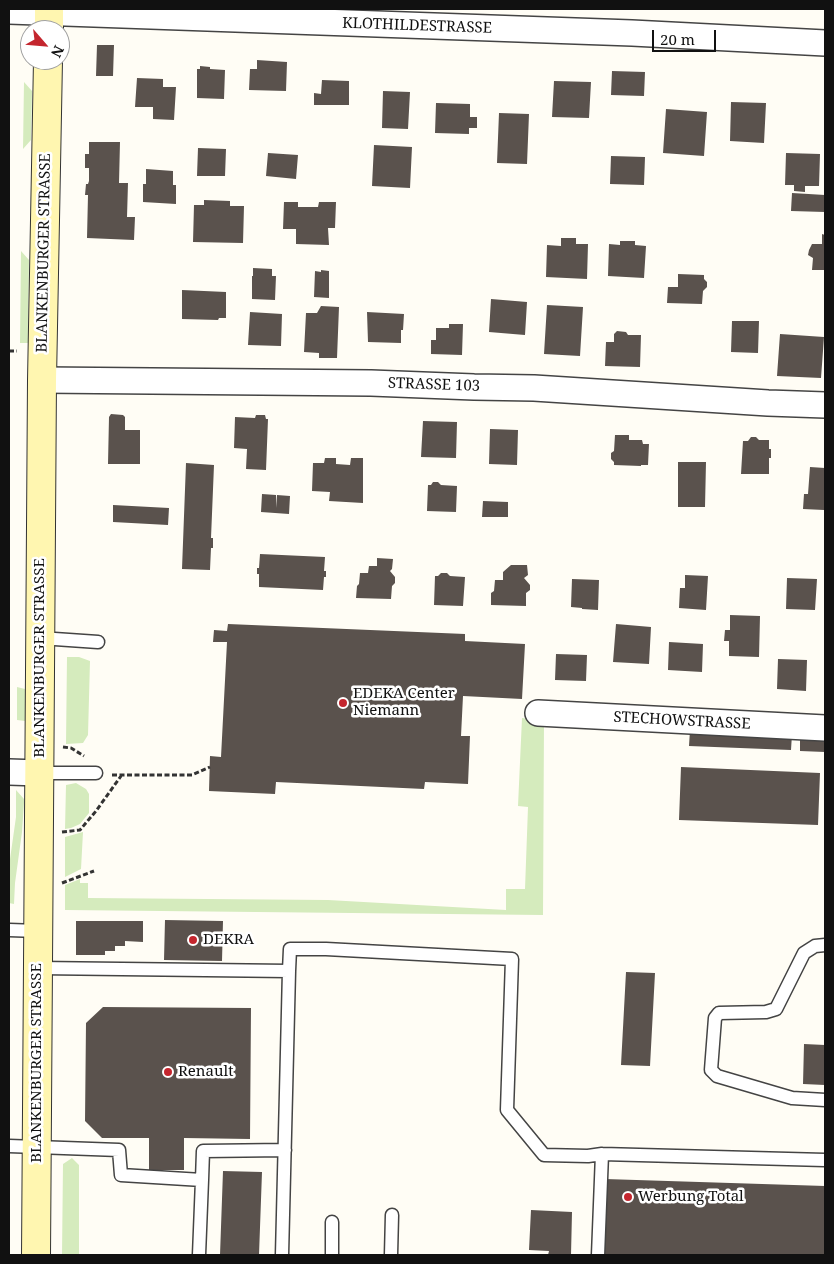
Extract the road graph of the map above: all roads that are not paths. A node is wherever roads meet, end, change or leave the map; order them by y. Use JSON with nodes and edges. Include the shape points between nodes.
{"nodes":[{"id":1,"x":9,"y":11,"type":"edge"},
{"id":2,"x":49,"y":17,"type":"edge"},
{"id":3,"x":825,"y":43,"type":"edge"},
{"id":4,"x":48,"y":70,"type":"edge"},
{"id":5,"x":42,"y":380,"type":"junction"},
{"id":6,"x":825,"y":405,"type":"edge"},
{"id":7,"x":40,"y":638,"type":"junction"},
{"id":8,"x":98,"y":642,"type":"dead end"},
{"id":9,"x":538,"y":713,"type":"dead end"},
{"id":10,"x":825,"y":728,"type":"edge"},
{"id":11,"x":9,"y":772,"type":"edge"},
{"id":12,"x":39,"y":773,"type":"junction"},
{"id":13,"x":96,"y":773,"type":"dead end"},
{"id":14,"x":9,"y":930,"type":"edge"},
{"id":15,"x":38,"y":931,"type":"junction"},
{"id":16,"x":825,"y":945,"type":"edge"},
{"id":17,"x":38,"y":968,"type":"junction"},
{"id":18,"x":289,"y":971,"type":"junction"},
{"id":19,"x":825,"y":1100,"type":"edge"},
{"id":20,"x":9,"y":1146,"type":"edge"},
{"id":21,"x":37,"y":1146,"type":"junction"},
{"id":22,"x":285,"y":1150,"type":"junction"},
{"id":23,"x":602,"y":1154,"type":"junction"},
{"id":24,"x":825,"y":1160,"type":"edge"},
{"id":25,"x":202,"y":1180,"type":"junction"},
{"id":26,"x":392,"y":1215,"type":"dead end"},
{"id":27,"x":332,"y":1222,"type":"dead end"},
{"id":28,"x":36,"y":1255,"type":"edge"},
{"id":29,"x":199,"y":1255,"type":"edge"},
{"id":30,"x":282,"y":1255,"type":"edge"},
{"id":31,"x":332,"y":1255,"type":"edge"},
{"id":32,"x":391,"y":1255,"type":"edge"},
{"id":33,"x":598,"y":1255,"type":"edge"}],
"edges":[{"from":1,"to":2,"type":"street","name":"KLOTHILDESTRASSE"},
{"from":2,"to":3,"type":"street","name":"KLOTHILDESTRASSE","via":[[632,33]]},
{"from":4,"to":5,"type":"main road","name":"BLANKENBURGER STRASSE"},
{"from":5,"to":6,"type":"street","name":"STRASSE 103","via":[[534,388]]},
{"from":5,"to":7,"type":"main road","name":"BLANKENBURGER STRASSE"},
{"from":7,"to":8,"type":"lane"},
{"from":7,"to":12,"type":"main road","name":"BLANKENBURGER STRASSE"},
{"from":9,"to":10,"type":"street","name":"STECHOWSTRASSE"},
{"from":11,"to":12,"type":"street"},
{"from":12,"to":13,"type":"lane"},
{"from":12,"to":15,"type":"main road","name":"BLANKENBURGER STRASSE"},
{"from":14,"to":15,"type":"lane"},
{"from":15,"to":17,"type":"main road","name":"BLANKENBURGER STRASSE"},
{"from":16,"to":19,"type":"lane","via":[[815,946],[804,953],[776,1009],[719,1013],[715,1018],[711,1070],[717,1076],[792,1098]]},
{"from":17,"to":18,"type":"lane"},
{"from":17,"to":21,"type":"main road","name":"BLANKENBURGER STRASSE"},
{"from":18,"to":22,"type":"lane"},
{"from":18,"to":23,"type":"lane","via":[[290,949],[512,959],[507,1110],[544,1155]]},
{"from":20,"to":21,"type":"lane"},
{"from":21,"to":25,"type":"lane","via":[[119,1150],[121,1176]]},
{"from":21,"to":28,"type":"main road","name":"BLANKENBURGER STRASSE"},
{"from":22,"to":25,"type":"lane","via":[[203,1151]]},
{"from":22,"to":30,"type":"lane"},
{"from":23,"to":24,"type":"lane"},
{"from":23,"to":33,"type":"lane"},
{"from":25,"to":29,"type":"lane"},
{"from":26,"to":32,"type":"lane"},
{"from":27,"to":31,"type":"lane"}]}
